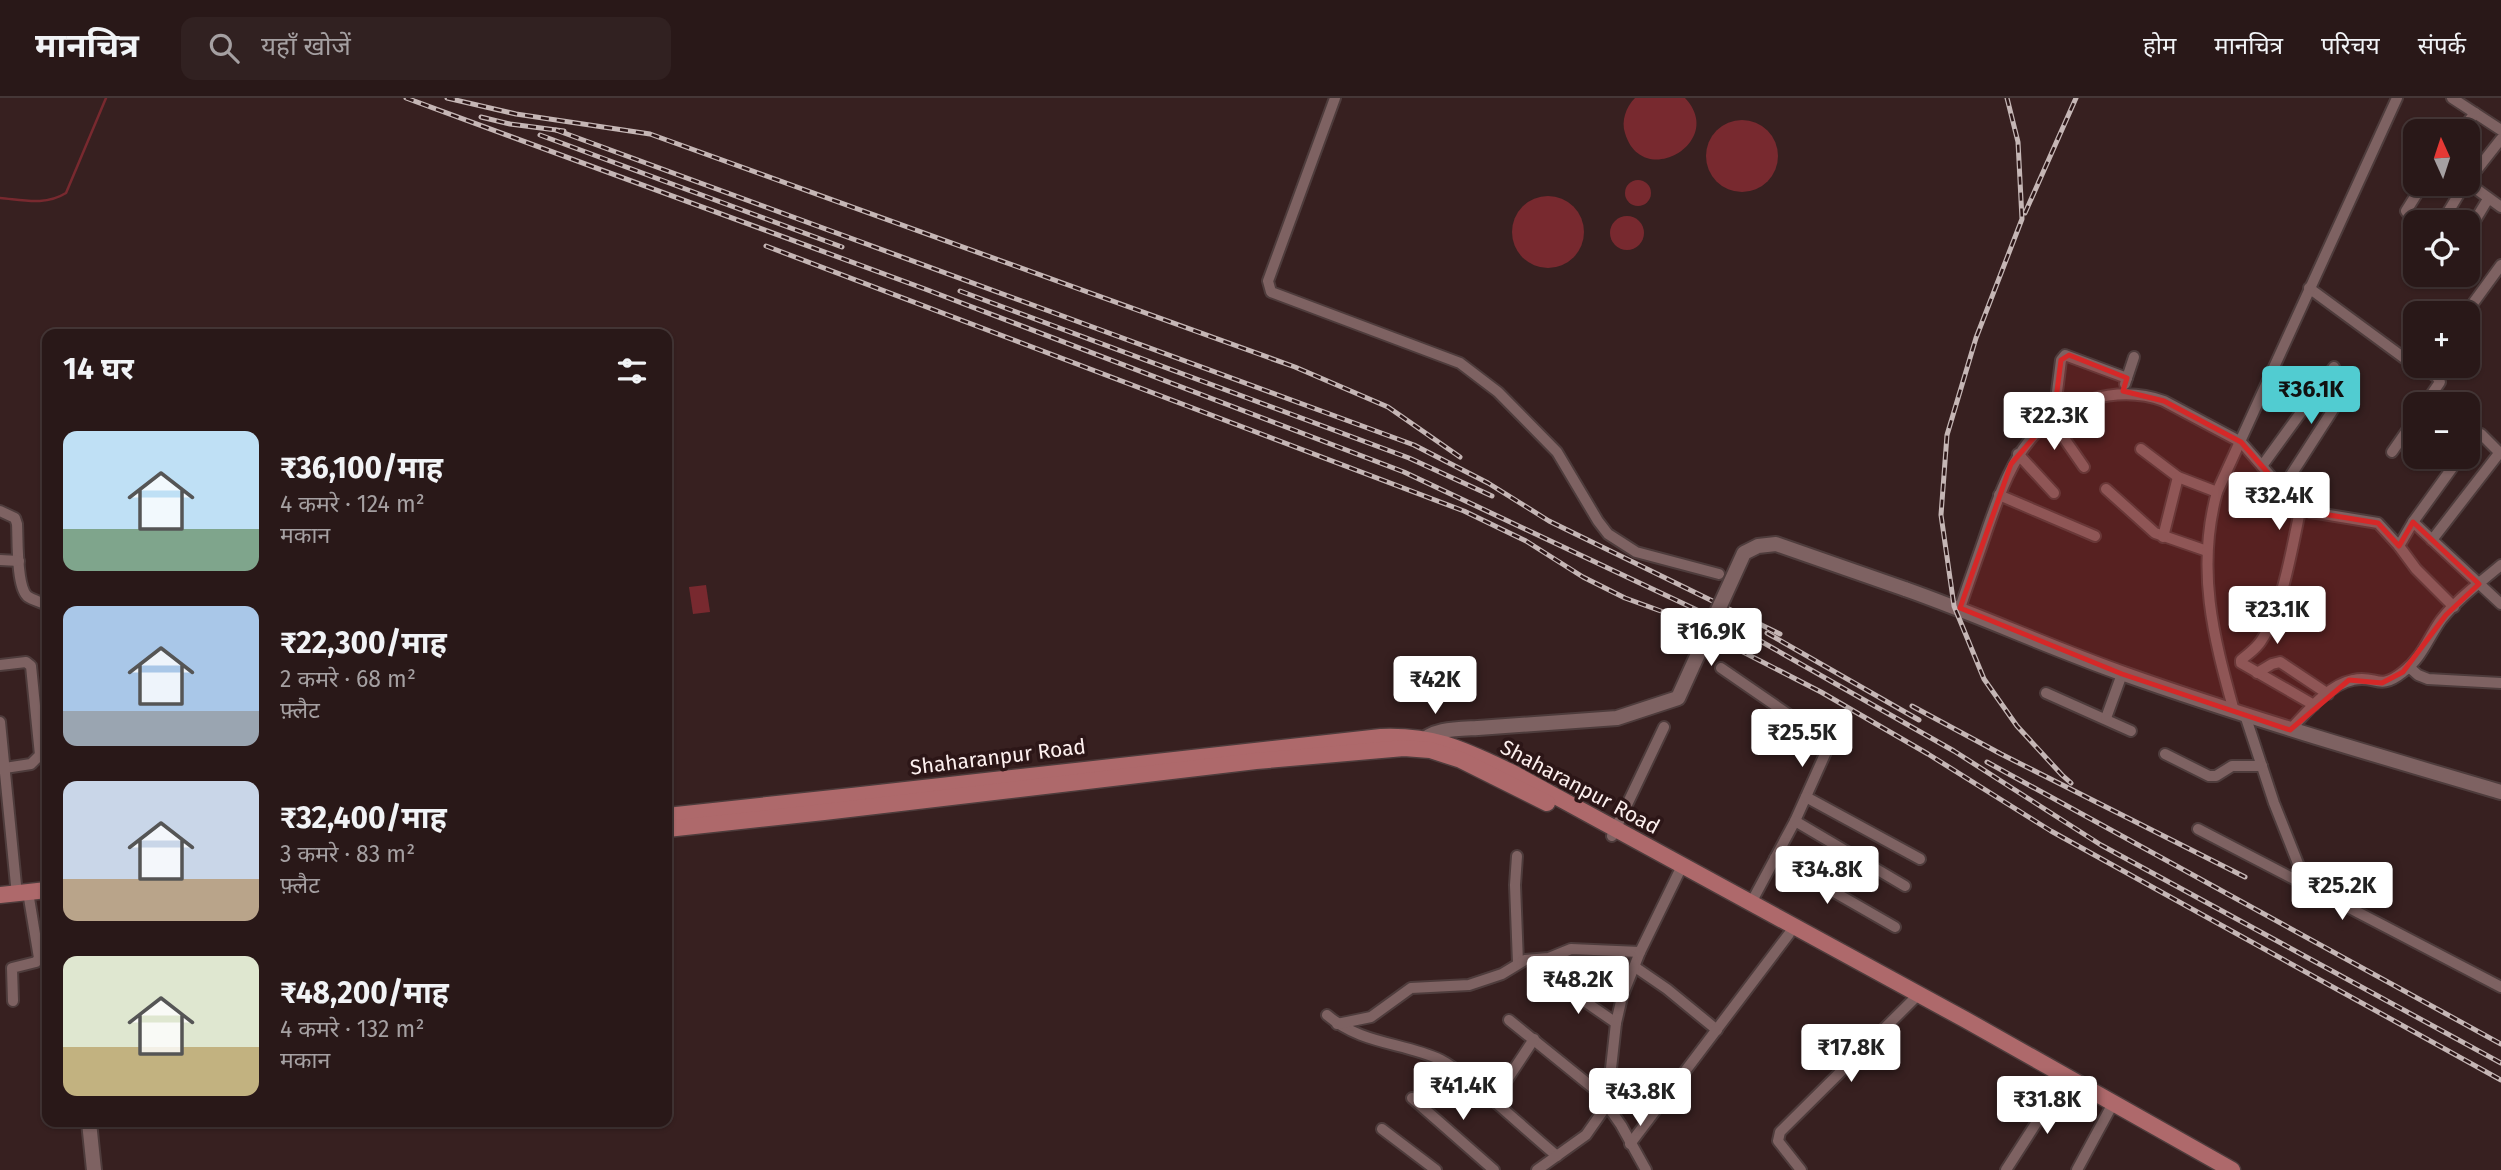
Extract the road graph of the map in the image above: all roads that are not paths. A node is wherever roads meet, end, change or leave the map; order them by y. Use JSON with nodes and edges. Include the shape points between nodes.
{"nodes":[{"id":1,"x":1335,"y":98,"type":"edge"},
{"id":2,"x":2397,"y":98,"type":"edge"},
{"id":3,"x":2452,"y":98,"type":"edge"},
{"id":4,"x":2475,"y":113,"type":"junction"},
{"id":5,"x":2470,"y":119,"type":"edge"},
{"id":6,"x":2501,"y":130,"type":"edge"},
{"id":7,"x":2501,"y":139,"type":"edge"},
{"id":8,"x":2480,"y":166,"type":"edge"},
{"id":9,"x":2480,"y":193,"type":"edge"},
{"id":10,"x":2488,"y":199,"type":"junction"},
{"id":11,"x":2501,"y":207,"type":"edge"},
{"id":12,"x":2480,"y":212,"type":"edge"},
{"id":13,"x":2501,"y":265,"type":"edge"},
{"id":14,"x":2309,"y":288,"type":"junction"},
{"id":15,"x":2475,"y":301,"type":"edge"},
{"id":16,"x":2403,"y":353,"type":"edge"},
{"id":17,"x":2134,"y":357,"type":"dead end"},
{"id":18,"x":2334,"y":367,"type":"dead end"},
{"id":19,"x":2127,"y":378,"type":"junction"},
{"id":20,"x":2435,"y":378,"type":"edge"},
{"id":21,"x":2345,"y":391,"type":"dead end"},
{"id":22,"x":2434,"y":392,"type":"edge"},
{"id":23,"x":2123,"y":393,"type":"junction"},
{"id":24,"x":2052,"y":417,"type":"junction"},
{"id":25,"x":2480,"y":434,"type":"edge"},
{"id":26,"x":2403,"y":436,"type":"edge"},
{"id":27,"x":2241,"y":442,"type":"junction"},
{"id":28,"x":2141,"y":449,"type":"dead end"},
{"id":29,"x":2392,"y":452,"type":"dead end"},
{"id":30,"x":2500,"y":453,"type":"edge"},
{"id":31,"x":2018,"y":454,"type":"junction"},
{"id":32,"x":2262,"y":466,"type":"junction"},
{"id":33,"x":2084,"y":467,"type":"dead end"},
{"id":34,"x":2451,"y":469,"type":"edge"},
{"id":35,"x":2178,"y":477,"type":"junction"},
{"id":36,"x":2106,"y":489,"type":"dead end"},
{"id":37,"x":2282,"y":489,"type":"junction"},
{"id":38,"x":2217,"y":492,"type":"junction"},
{"id":39,"x":2054,"y":493,"type":"dead end"},
{"id":40,"x":1999,"y":495,"type":"junction"},
{"id":41,"x":2301,"y":506,"type":"junction"},
{"id":42,"x":0,"y":511,"type":"edge"},
{"id":43,"x":2413,"y":522,"type":"junction"},
{"id":44,"x":2095,"y":536,"type":"dead end"},
{"id":45,"x":2163,"y":537,"type":"junction"},
{"id":46,"x":2432,"y":540,"type":"junction"},
{"id":47,"x":2399,"y":547,"type":"junction"},
{"id":48,"x":2207,"y":551,"type":"junction"},
{"id":49,"x":0,"y":560,"type":"edge"},
{"id":50,"x":19,"y":561,"type":"junction"},
{"id":51,"x":2501,"y":565,"type":"edge"},
{"id":52,"x":1719,"y":574,"type":"dead end"},
{"id":53,"x":2479,"y":584,"type":"junction"},
{"id":54,"x":42,"y":603,"type":"edge"},
{"id":55,"x":2501,"y":604,"type":"edge"},
{"id":56,"x":2454,"y":607,"type":"junction"},
{"id":57,"x":1960,"y":608,"type":"junction"},
{"id":58,"x":0,"y":665,"type":"edge"},
{"id":59,"x":2409,"y":667,"type":"junction"},
{"id":60,"x":1721,"y":668,"type":"dead end"},
{"id":61,"x":2257,"y":673,"type":"junction"},
{"id":62,"x":2122,"y":674,"type":"junction"},
{"id":63,"x":2501,"y":683,"type":"edge"},
{"id":64,"x":2046,"y":693,"type":"dead end"},
{"id":65,"x":2328,"y":694,"type":"junction"},
{"id":66,"x":2314,"y":705,"type":"junction"},
{"id":67,"x":2239,"y":713,"type":"junction"},
{"id":68,"x":2106,"y":718,"type":"junction"},
{"id":69,"x":0,"y":722,"type":"edge"},
{"id":70,"x":1664,"y":727,"type":"dead end"},
{"id":71,"x":2290,"y":730,"type":"junction"},
{"id":72,"x":2131,"y":731,"type":"dead end"},
{"id":73,"x":1421,"y":744,"type":"junction"},
{"id":74,"x":2165,"y":754,"type":"dead end"},
{"id":75,"x":2262,"y":766,"type":"junction"},
{"id":76,"x":5,"y":768,"type":"junction"},
{"id":77,"x":2501,"y":792,"type":"edge"},
{"id":78,"x":1806,"y":797,"type":"junction"},
{"id":79,"x":672,"y":815,"type":"edge"},
{"id":80,"x":1795,"y":821,"type":"junction"},
{"id":81,"x":672,"y":828,"type":"edge"},
{"id":82,"x":2199,"y":830,"type":"dead end"},
{"id":83,"x":1613,"y":832,"type":"junction"},
{"id":84,"x":1517,"y":856,"type":"dead end"},
{"id":85,"x":1775,"y":858,"type":"junction"},
{"id":86,"x":1920,"y":859,"type":"dead end"},
{"id":87,"x":1680,"y":869,"type":"junction"},
{"id":88,"x":42,"y":882,"type":"edge"},
{"id":89,"x":2300,"y":882,"type":"junction"},
{"id":90,"x":1905,"y":886,"type":"dead end"},
{"id":91,"x":15,"y":888,"type":"edge"},
{"id":92,"x":42,"y":890,"type":"edge"},
{"id":93,"x":0,"y":895,"type":"edge"},
{"id":94,"x":1751,"y":903,"type":"junction"},
{"id":95,"x":1895,"y":927,"type":"dead end"},
{"id":96,"x":1789,"y":934,"type":"junction"},
{"id":97,"x":1640,"y":952,"type":"junction"},
{"id":98,"x":1518,"y":963,"type":"junction"},
{"id":99,"x":1634,"y":967,"type":"junction"},
{"id":100,"x":1557,"y":982,"type":"dead end"},
{"id":101,"x":2501,"y":987,"type":"edge"},
{"id":102,"x":1916,"y":998,"type":"junction"},
{"id":103,"x":13,"y":1001,"type":"dead end"},
{"id":104,"x":1327,"y":1015,"type":"dead end"},
{"id":105,"x":1509,"y":1020,"type":"dead end"},
{"id":106,"x":1616,"y":1023,"type":"junction"},
{"id":107,"x":1337,"y":1024,"type":"junction"},
{"id":108,"x":1717,"y":1030,"type":"junction"},
{"id":109,"x":1534,"y":1039,"type":"junction"},
{"id":110,"x":2062,"y":1083,"type":"junction"},
{"id":111,"x":1412,"y":1098,"type":"dead end"},
{"id":112,"x":1493,"y":1101,"type":"junction"},
{"id":113,"x":1608,"y":1103,"type":"junction"},
{"id":114,"x":2110,"y":1109,"type":"junction"},
{"id":115,"x":90,"y":1127,"type":"edge"},
{"id":116,"x":1382,"y":1129,"type":"dead end"},
{"id":117,"x":1630,"y":1144,"type":"junction"},
{"id":118,"x":1557,"y":1156,"type":"junction"},
{"id":119,"x":1644,"y":1169,"type":"edge"},
{"id":120,"x":94,"y":1170,"type":"edge"},
{"id":121,"x":1436,"y":1170,"type":"edge"},
{"id":122,"x":1494,"y":1170,"type":"edge"},
{"id":123,"x":1536,"y":1170,"type":"edge"},
{"id":124,"x":1801,"y":1170,"type":"edge"},
{"id":125,"x":2006,"y":1170,"type":"edge"},
{"id":126,"x":2077,"y":1170,"type":"edge"},
{"id":127,"x":2215,"y":1170,"type":"edge"},
{"id":128,"x":2232,"y":1170,"type":"edge"}],
"edges":[{"from":1,"to":52,"type":"street","via":[[1268,281],[1271,292],[1460,363],[1498,392],[1557,452],[1608,534],[1636,552]]},
{"from":2,"to":14,"type":"street"},
{"from":3,"to":4,"type":"street"},
{"from":4,"to":5,"type":"street"},
{"from":4,"to":6,"type":"street"},
{"from":7,"to":8,"type":"street"},
{"from":9,"to":10,"type":"street"},
{"from":10,"to":11,"type":"street"},
{"from":10,"to":12,"type":"street"},
{"from":13,"to":15,"type":"street"},
{"from":14,"to":16,"type":"street"},
{"from":14,"to":27,"type":"street"},
{"from":17,"to":19,"type":"street"},
{"from":18,"to":32,"type":"street"},
{"from":19,"to":23,"type":"street"},
{"from":19,"to":24,"type":"street","via":[[2065,355]]},
{"from":20,"to":22,"type":"street","via":[[2440,382]]},
{"from":21,"to":37,"type":"street"},
{"from":23,"to":24,"type":"street","via":[[2078,403]]},
{"from":23,"to":27,"type":"street","via":[[2164,401]]},
{"from":24,"to":31,"type":"street"},
{"from":24,"to":33,"type":"street"},
{"from":25,"to":30,"type":"street"},
{"from":26,"to":29,"type":"street"},
{"from":27,"to":32,"type":"street"},
{"from":27,"to":38,"type":"street"},
{"from":28,"to":35,"type":"street"},
{"from":30,"to":46,"type":"street"},
{"from":31,"to":39,"type":"street"},
{"from":31,"to":40,"type":"street"},
{"from":32,"to":37,"type":"street"},
{"from":34,"to":43,"type":"street"},
{"from":35,"to":38,"type":"street"},
{"from":35,"to":45,"type":"street"},
{"from":36,"to":45,"type":"street"},
{"from":37,"to":41,"type":"street"},
{"from":38,"to":48,"type":"street"},
{"from":40,"to":44,"type":"street"},
{"from":40,"to":57,"type":"street"},
{"from":41,"to":47,"type":"street","via":[[2326,516],[2378,523]]},
{"from":41,"to":61,"type":"street","via":[[2269,628],[2260,644],[2241,660]]},
{"from":42,"to":50,"type":"street","via":[[15,518]]},
{"from":43,"to":46,"type":"street"},
{"from":43,"to":47,"type":"street"},
{"from":45,"to":48,"type":"street"},
{"from":46,"to":53,"type":"street"},
{"from":47,"to":56,"type":"street"},
{"from":48,"to":67,"type":"street","via":[[2211,620]]},
{"from":49,"to":50,"type":"street"},
{"from":50,"to":54,"type":"street","via":[[24,592]]},
{"from":51,"to":53,"type":"street"},
{"from":53,"to":55,"type":"street"},
{"from":53,"to":56,"type":"street"},
{"from":56,"to":59,"type":"street"},
{"from":57,"to":62,"type":"main road"},
{"from":57,"to":73,"type":"main road","bridge":true,"via":[[1776,544],[1758,546],[1744,553],[1678,698],[1617,719],[1443,732]]},
{"from":58,"to":76,"type":"street","via":[[26,662],[31,666],[40,755],[31,764]]},
{"from":59,"to":63,"type":"street","via":[[2428,679]]},
{"from":59,"to":65,"type":"street","via":[[2389,682],[2349,680]]},
{"from":60,"to":78,"type":"street","via":[[1829,741]]},
{"from":61,"to":65,"type":"street","via":[[2280,662]]},
{"from":61,"to":66,"type":"street"},
{"from":62,"to":67,"type":"main road"},
{"from":62,"to":68,"type":"street"},
{"from":64,"to":68,"type":"street"},
{"from":65,"to":66,"type":"street"},
{"from":66,"to":71,"type":"street"},
{"from":67,"to":71,"type":"main road"},
{"from":67,"to":75,"type":"street"},
{"from":68,"to":72,"type":"street"},
{"from":69,"to":76,"type":"street"},
{"from":70,"to":83,"type":"street"},
{"from":71,"to":77,"type":"main road"},
{"from":73,"to":79,"type":"main road","name":"Shaharanpur Road","via":[[1410,736],[1367,738]]},
{"from":73,"to":81,"type":"main road","name":"Shaharanpur Road"},
{"from":73,"to":83,"type":"main road","name":"Shaharanpur Road"},
{"from":74,"to":75,"type":"street","via":[[2209,776],[2232,766]]},
{"from":75,"to":89,"type":"street","via":[[2299,866]]},
{"from":76,"to":91,"type":"street"},
{"from":78,"to":80,"type":"street"},
{"from":78,"to":86,"type":"street"},
{"from":80,"to":85,"type":"street"},
{"from":80,"to":90,"type":"street"},
{"from":82,"to":89,"type":"street"},
{"from":83,"to":87,"type":"main road","name":"Shaharanpur Road"},
{"from":84,"to":98,"type":"street"},
{"from":85,"to":94,"type":"street"},
{"from":85,"to":95,"type":"street"},
{"from":87,"to":94,"type":"main road","name":"Shaharanpur Road"},
{"from":87,"to":96,"type":"main road","name":"Shaharanpur Road"},
{"from":87,"to":97,"type":"street"},
{"from":88,"to":91,"type":"main road"},
{"from":89,"to":101,"type":"street"},
{"from":91,"to":92,"type":"main road"},
{"from":91,"to":93,"type":"main road"},
{"from":91,"to":103,"type":"street","via":[[39,958],[12,968]]},
{"from":94,"to":102,"type":"main road","name":"Shaharanpur Road"},
{"from":96,"to":102,"type":"main road","name":"Shaharanpur Road"},
{"from":96,"to":108,"type":"street"},
{"from":97,"to":98,"type":"street","via":[[1571,949]]},
{"from":97,"to":99,"type":"street"},
{"from":98,"to":107,"type":"street","via":[[1469,985],[1411,988],[1371,1017]]},
{"from":99,"to":106,"type":"street"},
{"from":99,"to":108,"type":"street"},
{"from":100,"to":106,"type":"street"},
{"from":102,"to":110,"type":"main road","name":"Shaharanpur Road"},
{"from":102,"to":124,"type":"street","via":[[1780,1132],[1777,1141]]},
{"from":102,"to":128,"type":"main road","name":"Shaharanpur Road"},
{"from":104,"to":107,"type":"street"},
{"from":105,"to":109,"type":"street"},
{"from":106,"to":113,"type":"street"},
{"from":107,"to":112,"type":"street","via":[[1438,1059]]},
{"from":108,"to":117,"type":"street"},
{"from":109,"to":112,"type":"street"},
{"from":109,"to":113,"type":"street"},
{"from":110,"to":114,"type":"main road","name":"Shaharanpur Road"},
{"from":110,"to":125,"type":"street"},
{"from":111,"to":122,"type":"street"},
{"from":112,"to":118,"type":"street"},
{"from":113,"to":117,"type":"street"},
{"from":113,"to":118,"type":"street","via":[[1586,1135]]},
{"from":114,"to":126,"type":"street"},
{"from":114,"to":127,"type":"main road","name":"Shaharanpur Road"},
{"from":115,"to":120,"type":"main road"},
{"from":116,"to":121,"type":"street"},
{"from":117,"to":119,"type":"street"},
{"from":118,"to":123,"type":"street"}]}
